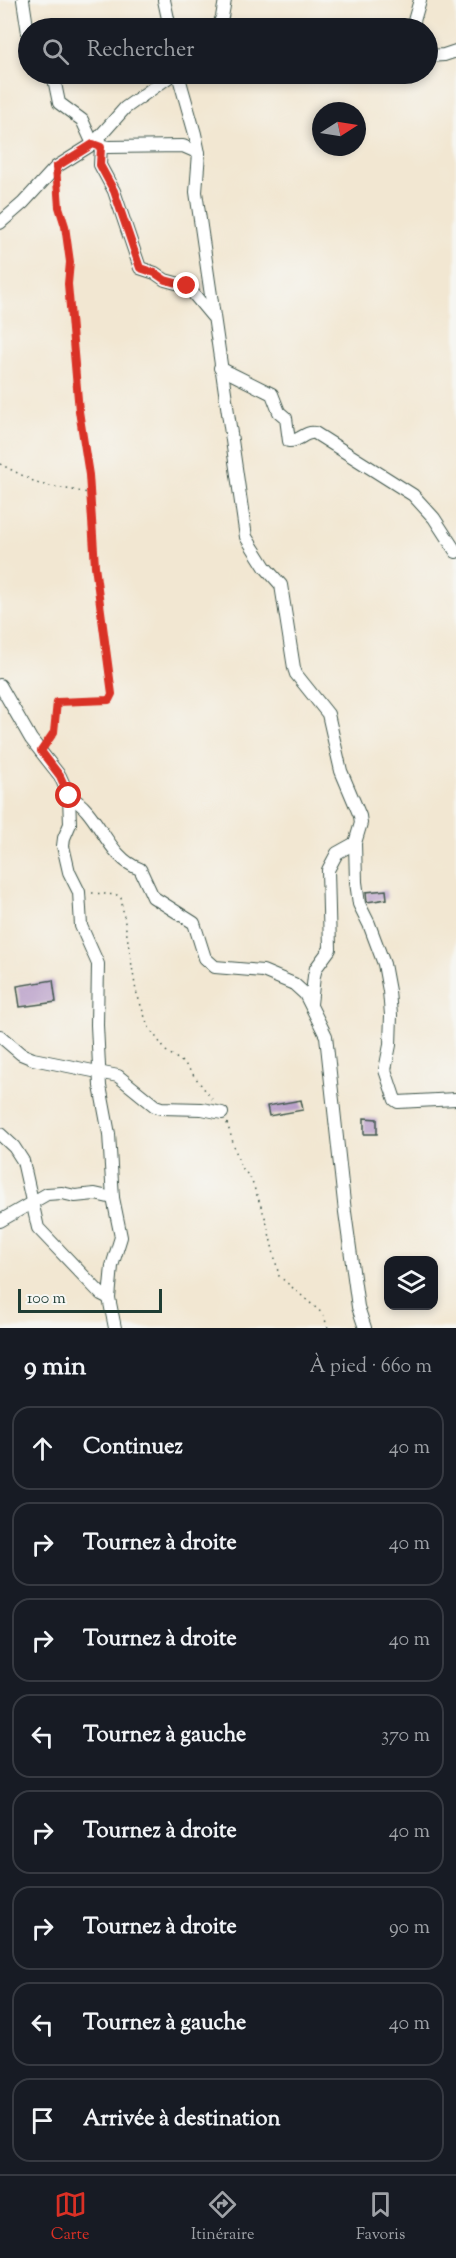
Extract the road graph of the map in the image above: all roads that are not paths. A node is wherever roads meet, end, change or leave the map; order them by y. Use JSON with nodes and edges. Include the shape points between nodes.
{"nodes":[{"id":1,"x":24,"y":0,"type":"edge"},
{"id":2,"x":164,"y":0,"type":"edge"},
{"id":3,"x":225,"y":0,"type":"edge"},
{"id":4,"x":420,"y":0,"type":"edge"},
{"id":5,"x":26,"y":18,"type":"edge"},
{"id":6,"x":168,"y":18,"type":"edge"},
{"id":7,"x":221,"y":18,"type":"edge"},
{"id":8,"x":415,"y":18,"type":"edge"},
{"id":9,"x":456,"y":51,"type":"edge"},
{"id":10,"x":438,"y":55,"type":"edge"},
{"id":11,"x":55,"y":84,"type":"edge"},
{"id":12,"x":159,"y":84,"type":"edge"},
{"id":13,"x":181,"y":84,"type":"edge"},
{"id":14,"x":195,"y":134,"type":"junction"},
{"id":15,"x":97,"y":145,"type":"junction"},
{"id":16,"x":183,"y":146,"type":"junction"},
{"id":17,"x":199,"y":153,"type":"junction"},
{"id":18,"x":0,"y":224,"type":"edge"},
{"id":19,"x":213,"y":317,"type":"junction"},
{"id":20,"x":220,"y":368,"type":"junction"},
{"id":21,"x":456,"y":552,"type":"edge"},
{"id":22,"x":0,"y":685,"type":"edge"},
{"id":23,"x":69,"y":796,"type":"junction"},
{"id":24,"x":354,"y":843,"type":"junction"},
{"id":25,"x":311,"y":1005,"type":"junction"},
{"id":26,"x":0,"y":1035,"type":"edge"},
{"id":27,"x":100,"y":1072,"type":"junction"},
{"id":28,"x":456,"y":1099,"type":"edge"},
{"id":29,"x":222,"y":1113,"type":"dead end"},
{"id":30,"x":0,"y":1134,"type":"edge"},
{"id":31,"x":113,"y":1198,"type":"junction"},
{"id":32,"x":32,"y":1203,"type":"junction"},
{"id":33,"x":0,"y":1221,"type":"edge"},
{"id":34,"x":108,"y":1298,"type":"junction"},
{"id":35,"x":115,"y":1328,"type":"edge"},
{"id":36,"x":365,"y":1328,"type":"edge"}],
"edges":[{"from":1,"to":5,"type":"street"},
{"from":2,"to":6,"type":"street"},
{"from":3,"to":7,"type":"street"},
{"from":4,"to":8,"type":"street"},
{"from":9,"to":10,"type":"street"},
{"from":11,"to":15,"type":"street","via":[[59,103],[82,120]]},
{"from":12,"to":15,"type":"street","via":[[125,108]]},
{"from":13,"to":14,"type":"street"},
{"from":14,"to":16,"type":"street"},
{"from":14,"to":17,"type":"street"},
{"from":15,"to":16,"type":"street"},
{"from":15,"to":18,"type":"street","via":[[56,167]]},
{"from":15,"to":19,"type":"street","via":[[100,165],[114,191],[140,268],[187,286]]},
{"from":16,"to":17,"type":"street"},
{"from":17,"to":19,"type":"street","via":[[195,184]]},
{"from":19,"to":20,"type":"street"},
{"from":20,"to":21,"type":"street","via":[[272,394],[279,412],[286,418],[289,441],[315,434],[413,495]]},
{"from":20,"to":24,"type":"street","via":[[247,541],[281,585],[296,674],[328,714],[341,771],[360,816]]},
{"from":22,"to":23,"type":"street"},
{"from":23,"to":25,"type":"street","via":[[86,809],[115,850],[132,867],[141,869],[153,897],[194,923],[209,963],[274,975],[299,987]]},
{"from":23,"to":27,"type":"street","via":[[70,824],[63,846],[79,892],[81,926],[98,964]]},
{"from":24,"to":25,"type":"street","via":[[337,853],[328,870],[330,949],[316,968]]},
{"from":24,"to":28,"type":"street","via":[[359,904],[384,964],[389,991],[391,1035],[386,1070],[392,1093],[398,1102]]},
{"from":25,"to":36,"type":"street","via":[[328,1045],[345,1212],[358,1307]]},
{"from":26,"to":27,"type":"street","via":[[21,1054],[33,1059]]},
{"from":27,"to":29,"type":"street","via":[[124,1080],[155,1106]]},
{"from":27,"to":31,"type":"street"},
{"from":30,"to":32,"type":"street","via":[[23,1161]]},
{"from":31,"to":32,"type":"street","via":[[62,1193],[47,1194]]},
{"from":31,"to":34,"type":"street","via":[[121,1237],[111,1266]]},
{"from":32,"to":33,"type":"street"},
{"from":32,"to":34,"type":"street","via":[[38,1228]]},
{"from":34,"to":35,"type":"street"}]}
